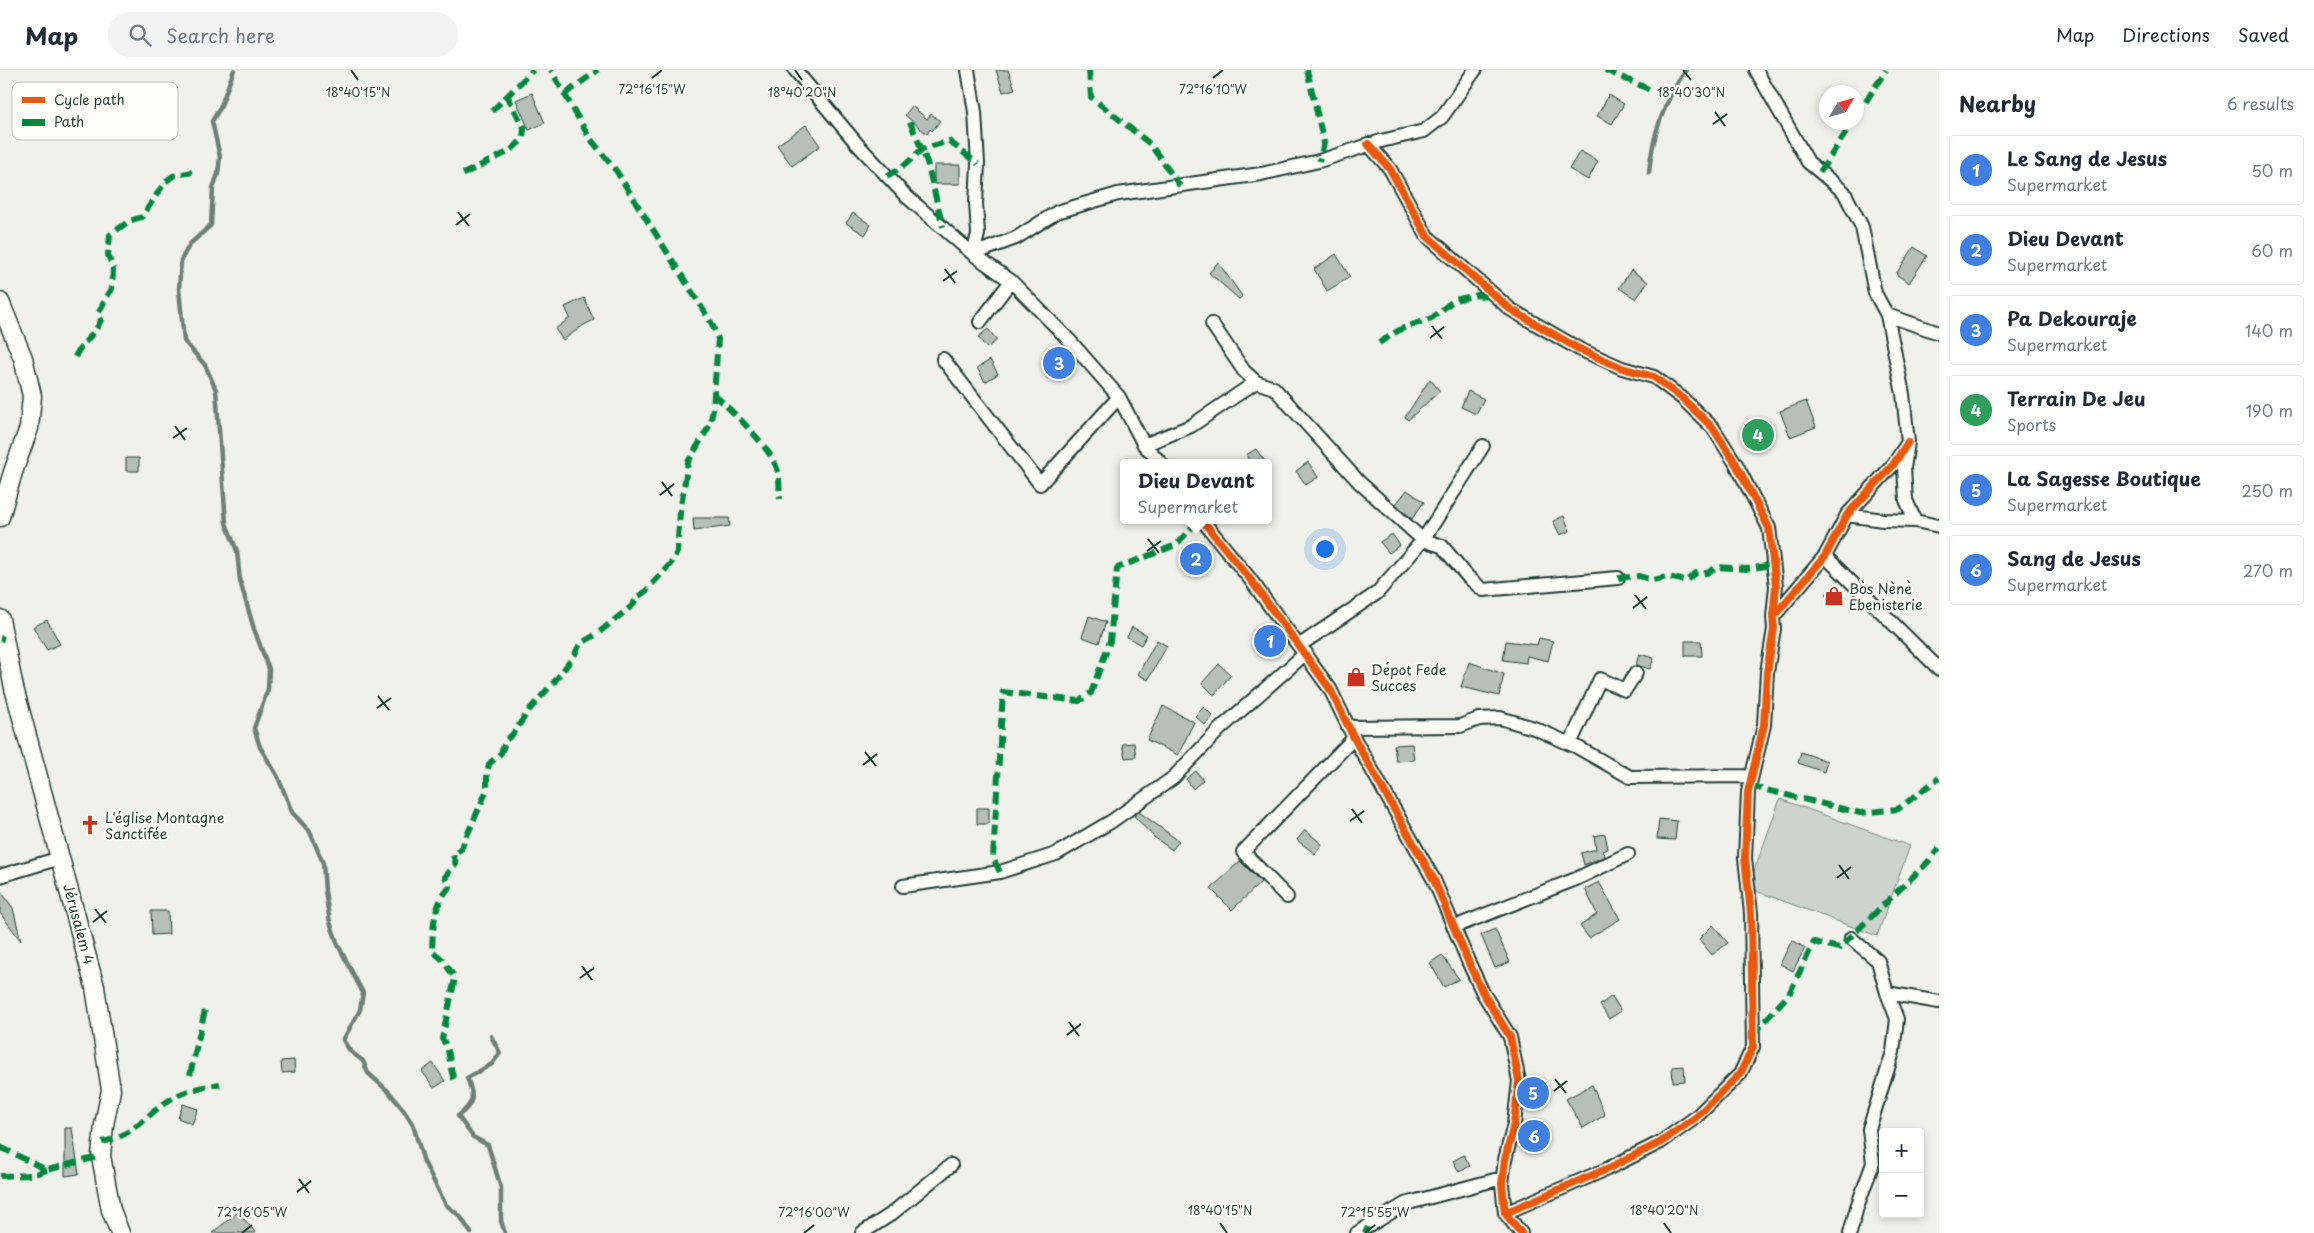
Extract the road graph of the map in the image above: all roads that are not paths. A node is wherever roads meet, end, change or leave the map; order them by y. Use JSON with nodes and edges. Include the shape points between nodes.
{"nodes":[{"id":1,"x":795,"y":70,"type":"edge"},
{"id":2,"x":968,"y":70,"type":"edge"},
{"id":3,"x":1475,"y":70,"type":"edge"},
{"id":4,"x":1756,"y":70,"type":"edge"},
{"id":5,"x":1368,"y":144,"type":"junction"},
{"id":6,"x":973,"y":254,"type":"junction"},
{"id":7,"x":1011,"y":280,"type":"junction"},
{"id":8,"x":0,"y":302,"type":"edge"},
{"id":9,"x":1887,"y":315,"type":"junction"},
{"id":10,"x":980,"y":322,"type":"dead end"},
{"id":11,"x":1212,"y":324,"type":"dead end"},
{"id":12,"x":1939,"y":333,"type":"edge"},
{"id":13,"x":942,"y":359,"type":"dead end"},
{"id":14,"x":1256,"y":382,"type":"junction"},
{"id":15,"x":1119,"y":397,"type":"junction"},
{"id":16,"x":1908,"y":442,"type":"junction"},
{"id":17,"x":1144,"y":445,"type":"junction"},
{"id":18,"x":1483,"y":446,"type":"dead end"},
{"id":19,"x":1157,"y":459,"type":"edge"},
{"id":20,"x":1847,"y":515,"type":"junction"},
{"id":21,"x":0,"y":517,"type":"edge"},
{"id":22,"x":1915,"y":521,"type":"junction"},
{"id":23,"x":1205,"y":524,"type":"edge"},
{"id":24,"x":1939,"y":526,"type":"edge"},
{"id":25,"x":1423,"y":540,"type":"junction"},
{"id":26,"x":1825,"y":556,"type":"junction"},
{"id":27,"x":1618,"y":578,"type":"dead end"},
{"id":28,"x":0,"y":618,"type":"edge"},
{"id":29,"x":1773,"y":618,"type":"junction"},
{"id":30,"x":1303,"y":649,"type":"junction"},
{"id":31,"x":1939,"y":668,"type":"edge"},
{"id":32,"x":1636,"y":673,"type":"dead end"},
{"id":33,"x":1348,"y":726,"type":"junction"},
{"id":34,"x":1354,"y":738,"type":"junction"},
{"id":35,"x":1570,"y":744,"type":"junction"},
{"id":36,"x":1752,"y":776,"type":"junction"},
{"id":37,"x":1628,"y":854,"type":"dead end"},
{"id":38,"x":60,"y":858,"type":"junction"},
{"id":39,"x":0,"y":876,"type":"edge"},
{"id":40,"x":903,"y":886,"type":"dead end"},
{"id":41,"x":1287,"y":898,"type":"dead end"},
{"id":42,"x":1454,"y":927,"type":"junction"},
{"id":43,"x":1851,"y":938,"type":"dead end"},
{"id":44,"x":1886,"y":992,"type":"junction"},
{"id":45,"x":1939,"y":1002,"type":"edge"},
{"id":46,"x":950,"y":1165,"type":"dead end"},
{"id":47,"x":1502,"y":1178,"type":"junction"},
{"id":48,"x":1505,"y":1213,"type":"junction"},
{"id":49,"x":120,"y":1233,"type":"edge"},
{"id":50,"x":862,"y":1233,"type":"edge"},
{"id":51,"x":1357,"y":1233,"type":"edge"},
{"id":52,"x":1521,"y":1233,"type":"edge"},
{"id":53,"x":1850,"y":1233,"type":"edge"}],
"edges":[{"from":1,"to":6,"type":"street","via":[[906,196]]},
{"from":2,"to":6,"type":"street","via":[[975,112],[978,164],[978,234]]},
{"from":3,"to":5,"type":"street","via":[[1442,117],[1424,131]]},
{"from":4,"to":9,"type":"street","via":[[1808,162],[1844,192],[1862,227],[1875,292]]},
{"from":5,"to":6,"type":"street","via":[[1319,161],[1261,174],[1118,194],[1057,212],[1016,238]]},
{"from":5,"to":29,"type":"street","via":[[1390,169],[1427,236],[1510,309],[1579,348],[1622,368],[1654,377],[1713,428],[1736,464],[1768,528],[1776,586]]},
{"from":6,"to":7,"type":"street"},
{"from":7,"to":10,"type":"street"},
{"from":7,"to":15,"type":"street"},
{"from":8,"to":21,"type":"street","via":[[24,358],[32,396],[30,428]]},
{"from":9,"to":12,"type":"street"},
{"from":9,"to":16,"type":"street","via":[[1903,394]]},
{"from":11,"to":14,"type":"street","via":[[1244,371]]},
{"from":13,"to":15,"type":"street","via":[[1040,484]]},
{"from":14,"to":17,"type":"street","via":[[1191,426]]},
{"from":14,"to":25,"type":"street","via":[[1274,388],[1359,482]]},
{"from":15,"to":17,"type":"street"},
{"from":16,"to":20,"type":"street","via":[[1893,465]]},
{"from":16,"to":22,"type":"street","via":[[1904,468],[1906,500]]},
{"from":17,"to":19,"type":"street"},
{"from":18,"to":25,"type":"street"},
{"from":20,"to":22,"type":"street"},
{"from":20,"to":26,"type":"street"},
{"from":22,"to":24,"type":"street"},
{"from":23,"to":30,"type":"street"},
{"from":25,"to":27,"type":"street","via":[[1442,546],[1483,590]]},
{"from":25,"to":30,"type":"street","via":[[1377,594]]},
{"from":26,"to":29,"type":"street"},
{"from":26,"to":31,"type":"street"},
{"from":28,"to":38,"type":"street","name":"Jérusalem 4","via":[[14,688]]},
{"from":29,"to":36,"type":"street","via":[[1764,725]]},
{"from":30,"to":33,"type":"street","via":[[1330,689]]},
{"from":30,"to":40,"type":"street","via":[[1172,778],[1112,821],[1064,849],[1000,872]]},
{"from":32,"to":35,"type":"street","via":[[1625,690],[1600,679]]},
{"from":33,"to":34,"type":"street"},
{"from":33,"to":35,"type":"street","via":[[1460,726],[1479,719],[1500,718]]},
{"from":34,"to":41,"type":"street","via":[[1243,852]]},
{"from":34,"to":42,"type":"street","via":[[1434,880]]},
{"from":35,"to":36,"type":"street","via":[[1630,777]]},
{"from":36,"to":48,"type":"street","via":[[1748,792],[1745,858],[1752,913],[1753,1047],[1740,1074],[1695,1118],[1661,1142]]},
{"from":37,"to":42,"type":"street","via":[[1576,879]]},
{"from":38,"to":39,"type":"street"},
{"from":38,"to":49,"type":"street","name":"Jérusalem 4","via":[[96,987],[111,1090],[101,1156],[111,1210]]},
{"from":42,"to":47,"type":"street","via":[[1483,993],[1510,1037],[1519,1081]]},
{"from":43,"to":44,"type":"street","via":[[1878,961]]},
{"from":44,"to":45,"type":"street"},
{"from":44,"to":53,"type":"street","via":[[1897,1019],[1893,1052],[1869,1129],[1873,1163]]},
{"from":46,"to":50,"type":"street","via":[[890,1215]]},
{"from":47,"to":48,"type":"street"},
{"from":47,"to":51,"type":"street","via":[[1405,1204]]},
{"from":48,"to":52,"type":"street"}]}
